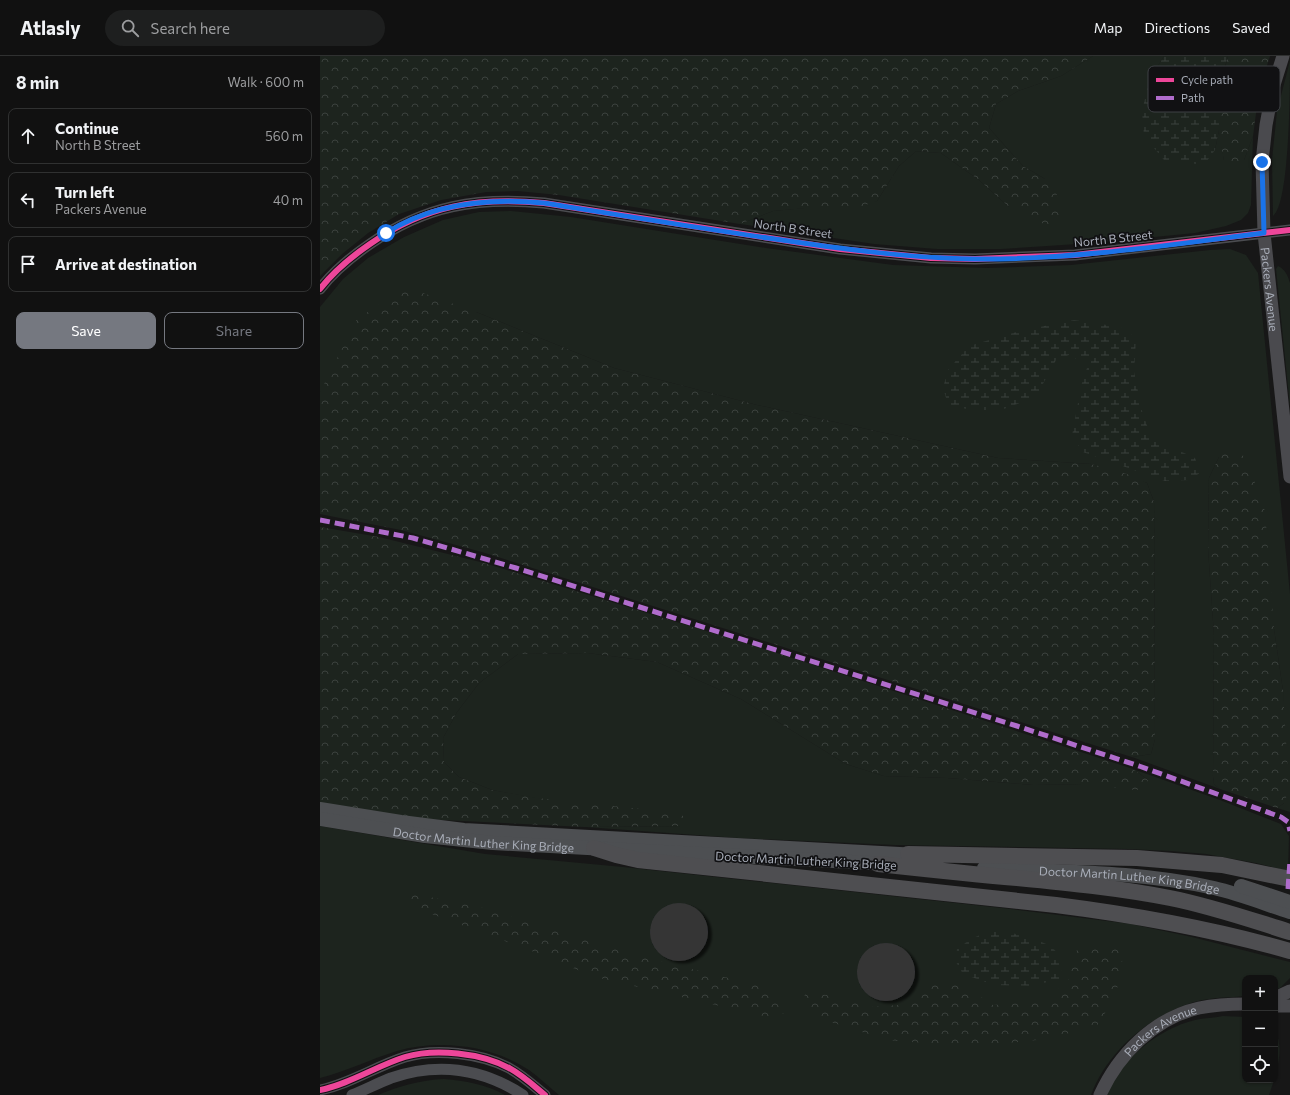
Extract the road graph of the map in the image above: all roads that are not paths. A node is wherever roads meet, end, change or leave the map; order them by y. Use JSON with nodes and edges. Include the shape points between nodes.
{"nodes":[{"id":1,"x":1283,"y":56,"type":"edge"},
{"id":2,"x":1280,"y":66,"type":"edge"},
{"id":3,"x":1268,"y":112,"type":"edge"},
{"id":4,"x":1290,"y":230,"type":"edge"},
{"id":5,"x":1264,"y":233,"type":"junction"},
{"id":6,"x":320,"y":289,"type":"edge"},
{"id":7,"x":1290,"y":477,"type":"edge"},
{"id":8,"x":320,"y":809,"type":"edge"},
{"id":9,"x":320,"y":819,"type":"edge"},
{"id":10,"x":400,"y":827,"type":"junction"},
{"id":11,"x":594,"y":848,"type":"junction"},
{"id":12,"x":908,"y":854,"type":"junction"},
{"id":13,"x":878,"y":864,"type":"junction"},
{"id":14,"x":1290,"y":879,"type":"edge"},
{"id":15,"x":1251,"y":894,"type":"junction"},
{"id":16,"x":1290,"y":902,"type":"edge"},
{"id":17,"x":1290,"y":912,"type":"edge"},
{"id":18,"x":1290,"y":932,"type":"edge"},
{"id":19,"x":1290,"y":951,"type":"edge"},
{"id":20,"x":1290,"y":991,"type":"edge"},
{"id":21,"x":1278,"y":997,"type":"edge"},
{"id":22,"x":1242,"y":1004,"type":"edge"},
{"id":23,"x":1278,"y":1006,"type":"edge"},
{"id":24,"x":1290,"y":1006,"type":"edge"},
{"id":25,"x":320,"y":1090,"type":"edge"},
{"id":26,"x":352,"y":1095,"type":"edge"},
{"id":27,"x":523,"y":1095,"type":"edge"},
{"id":28,"x":545,"y":1095,"type":"edge"},
{"id":29,"x":1100,"y":1095,"type":"edge"}],
"edges":[{"from":1,"to":2,"type":"main road","name":"Packers Avenue"},
{"from":3,"to":5,"type":"main road","name":"Packers Avenue","via":[[1262,162]]},
{"from":4,"to":5,"type":"street","name":"North B Street"},
{"from":5,"to":6,"type":"street","name":"North B Street","via":[[1075,255],[931,258],[840,248],[544,203],[491,201],[438,210],[394,228],[342,265]]},
{"from":5,"to":7,"type":"main road","name":"Packers Avenue"},
{"from":8,"to":10,"type":"main road","name":"Doctor Martin Luther King Bridge"},
{"from":9,"to":10,"type":"main road","name":"Doctor Martin Luther King Bridge"},
{"from":10,"to":11,"type":"main road","name":"Doctor Martin Luther King Bridge","via":[[425,836],[493,843]]},
{"from":10,"to":12,"type":"main road","name":"Doctor Martin Luther King Bridge"},
{"from":11,"to":13,"type":"main road","name":"Doctor Martin Luther King Bridge"},
{"from":11,"to":19,"type":"highway","via":[[638,860],[1118,913],[1191,926]]},
{"from":12,"to":14,"type":"highway","via":[[1137,858],[1222,865]]},
{"from":12,"to":15,"type":"main road","name":"Doctor Martin Luther King Bridge","via":[[1156,870],[1211,879]]},
{"from":13,"to":15,"type":"main road","name":"Doctor Martin Luther King Bridge","via":[[1133,876]]},
{"from":13,"to":18,"type":"highway","via":[[1124,889],[1172,898]]},
{"from":15,"to":16,"type":"main road","name":"Doctor Martin Luther King Bridge"},
{"from":15,"to":17,"type":"main road","name":"Doctor Martin Luther King Bridge"},
{"from":20,"to":21,"type":"main road"},
{"from":22,"to":29,"type":"main road","name":"Packers Avenue","via":[[1198,1008],[1162,1023],[1125,1054],[1112,1071]]},
{"from":23,"to":24,"type":"main road"},
{"from":25,"to":28,"type":"street","via":[[406,1057],[450,1053],[470,1055],[509,1068]]},
{"from":26,"to":27,"type":"street","via":[[392,1078],[427,1069],[458,1070],[483,1075]]}]}
